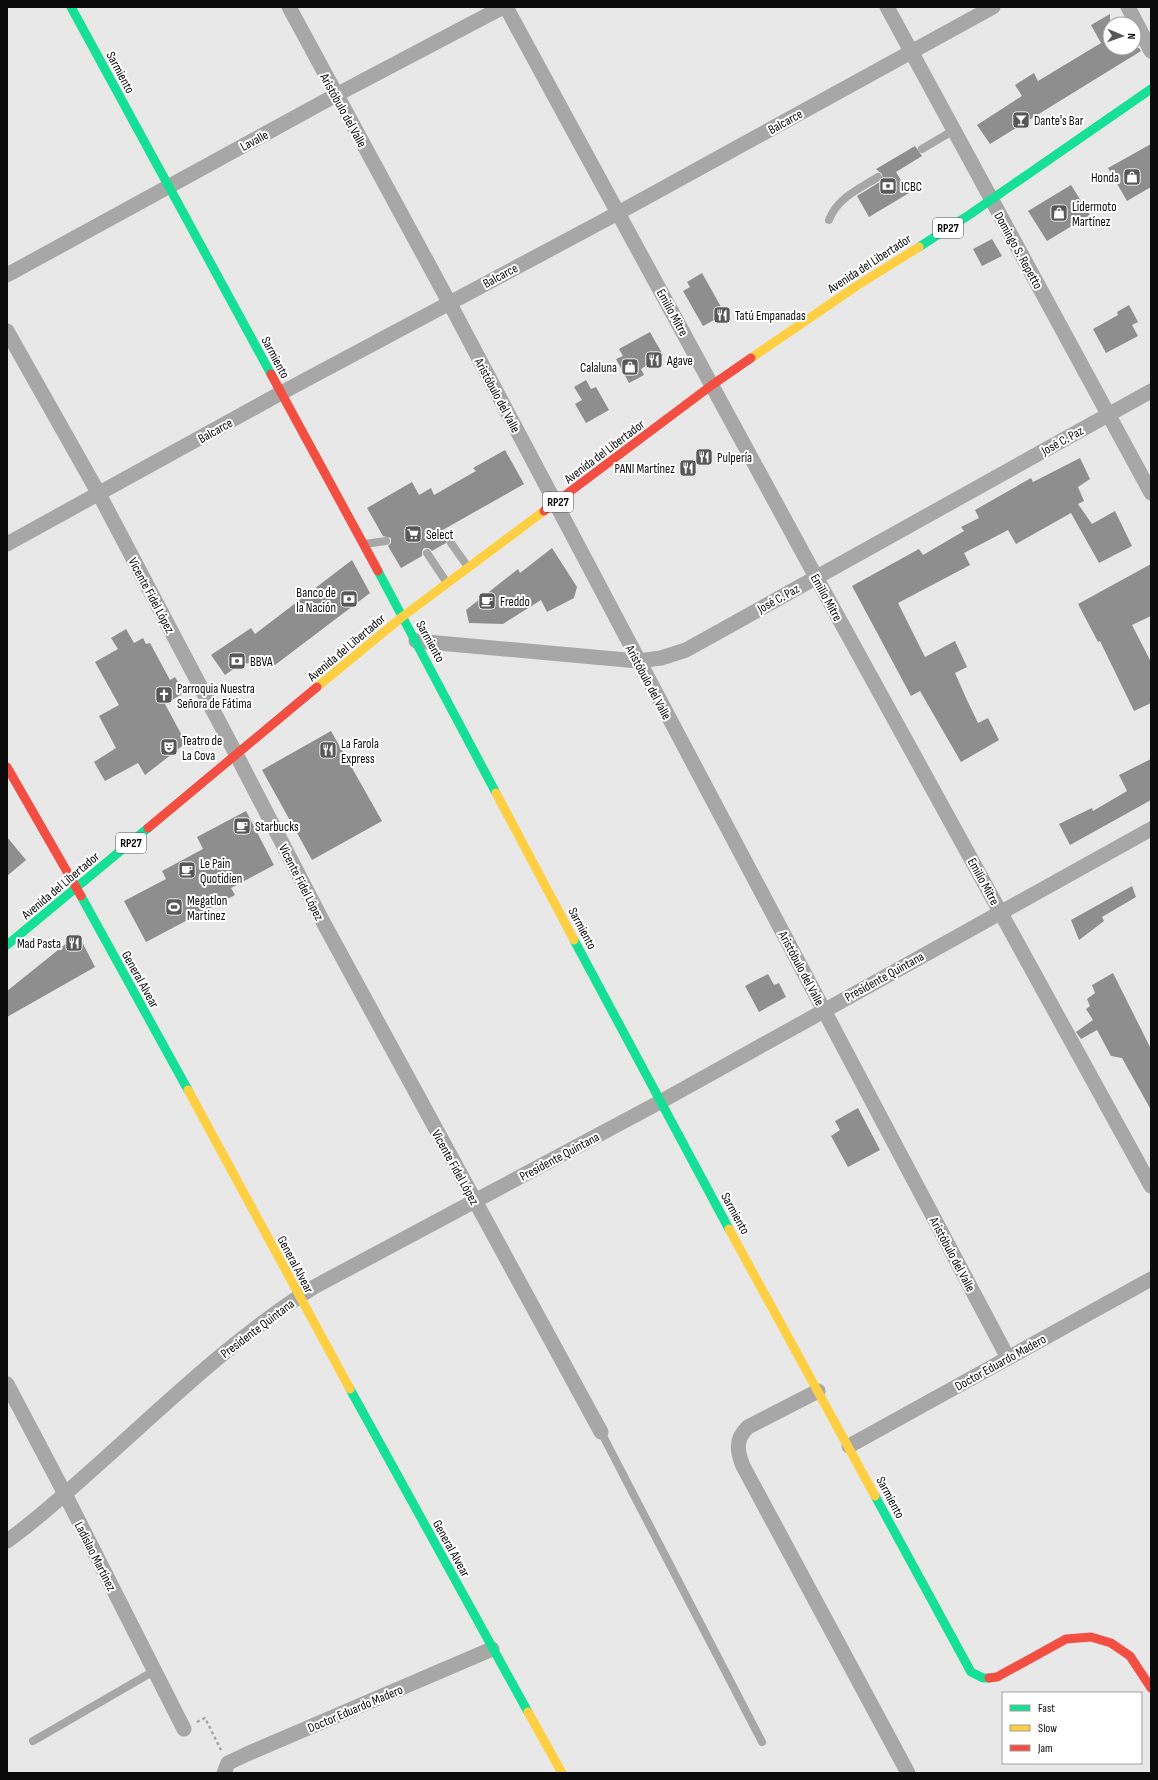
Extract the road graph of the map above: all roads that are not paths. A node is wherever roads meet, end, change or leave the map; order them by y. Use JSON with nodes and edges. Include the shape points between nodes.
{"nodes":[{"id":1,"x":71,"y":7,"type":"edge"},
{"id":2,"x":289,"y":7,"type":"edge"},
{"id":3,"x":503,"y":7,"type":"edge"},
{"id":4,"x":506,"y":7,"type":"edge"},
{"id":5,"x":887,"y":7,"type":"edge"},
{"id":6,"x":993,"y":7,"type":"edge"},
{"id":7,"x":1128,"y":7,"type":"edge"},
{"id":8,"x":911,"y":51,"type":"junction"},
{"id":9,"x":1151,"y":51,"type":"edge"},
{"id":10,"x":1151,"y":89,"type":"edge"},
{"id":11,"x":336,"y":95,"type":"junction"},
{"id":12,"x":954,"y":130,"type":"junction"},
{"id":13,"x":922,"y":149,"type":"dead end"},
{"id":14,"x":878,"y":177,"type":"dead end"},
{"id":15,"x":168,"y":186,"type":"junction"},
{"id":16,"x":992,"y":199,"type":"junction"},
{"id":17,"x":618,"y":212,"type":"junction"},
{"id":18,"x":829,"y":220,"type":"dead end"},
{"id":19,"x":7,"y":276,"type":"edge"},
{"id":20,"x":449,"y":302,"type":"junction"},
{"id":21,"x":7,"y":330,"type":"edge"},
{"id":22,"x":712,"y":385,"type":"junction"},
{"id":23,"x":1151,"y":391,"type":"edge"},
{"id":24,"x":281,"y":393,"type":"junction"},
{"id":25,"x":1109,"y":414,"type":"junction"},
{"id":26,"x":1151,"y":493,"type":"edge"},
{"id":27,"x":99,"y":494,"type":"junction"},
{"id":28,"x":555,"y":504,"type":"junction"},
{"id":29,"x":386,"y":541,"type":"dead end"},
{"id":30,"x":451,"y":543,"type":"dead end"},
{"id":31,"x":7,"y":544,"type":"edge"},
{"id":32,"x":363,"y":544,"type":"junction"},
{"id":33,"x":427,"y":553,"type":"dead end"},
{"id":34,"x":469,"y":568,"type":"junction"},
{"id":35,"x":816,"y":577,"type":"junction"},
{"id":36,"x":447,"y":584,"type":"junction"},
{"id":37,"x":402,"y":617,"type":"junction"},
{"id":38,"x":416,"y":641,"type":"junction"},
{"id":39,"x":638,"y":661,"type":"junction"},
{"id":40,"x":236,"y":754,"type":"junction"},
{"id":41,"x":7,"y":767,"type":"edge"},
{"id":42,"x":1151,"y":829,"type":"edge"},
{"id":43,"x":76,"y":889,"type":"junction"},
{"id":44,"x":1001,"y":911,"type":"junction"},
{"id":45,"x":7,"y":945,"type":"edge"},
{"id":46,"x":824,"y":1010,"type":"junction"},
{"id":47,"x":660,"y":1102,"type":"junction"},
{"id":48,"x":1151,"y":1186,"type":"edge"},
{"id":49,"x":474,"y":1201,"type":"junction"},
{"id":50,"x":1151,"y":1279,"type":"edge"},
{"id":51,"x":299,"y":1297,"type":"junction"},
{"id":52,"x":1008,"y":1358,"type":"junction"},
{"id":53,"x":7,"y":1384,"type":"edge"},
{"id":54,"x":818,"y":1391,"type":"junction"},
{"id":55,"x":600,"y":1432,"type":"joint"},
{"id":56,"x":849,"y":1446,"type":"junction"},
{"id":57,"x":65,"y":1494,"type":"junction"},
{"id":58,"x":7,"y":1541,"type":"edge"},
{"id":59,"x":492,"y":1649,"type":"junction"},
{"id":60,"x":154,"y":1671,"type":"junction"},
{"id":61,"x":1151,"y":1688,"type":"edge"},
{"id":62,"x":184,"y":1729,"type":"road end"},
{"id":63,"x":33,"y":1741,"type":"dead end"},
{"id":64,"x":762,"y":1742,"type":"dead end"},
{"id":65,"x":226,"y":1768,"type":"edge"},
{"id":66,"x":562,"y":1773,"type":"edge"},
{"id":67,"x":908,"y":1773,"type":"edge"}],
"edges":[{"from":1,"to":15,"type":"street","name":"Sarmiento"},
{"from":2,"to":11,"type":"street","name":"Aristóbulo del Valle"},
{"from":3,"to":11,"type":"street","name":"Lavalle"},
{"from":4,"to":17,"type":"street","name":"Emilio Mitre"},
{"from":5,"to":8,"type":"street","name":"Domingo S. Repetto"},
{"from":6,"to":8,"type":"street","name":"Balcarce"},
{"from":7,"to":9,"type":"street"},
{"from":8,"to":12,"type":"street","name":"Domingo S. Repetto"},
{"from":8,"to":17,"type":"street","name":"Balcarce"},
{"from":10,"to":16,"type":"street","name":"Avenida del Libertador","number":"RP27"},
{"from":11,"to":15,"type":"street","name":"Lavalle"},
{"from":11,"to":20,"type":"street","name":"Aristóbulo del Valle"},
{"from":12,"to":13,"type":"lane"},
{"from":12,"to":16,"type":"street","name":"Domingo S. Repetto"},
{"from":14,"to":18,"type":"lane","via":[[839,202],[832,210]]},
{"from":15,"to":19,"type":"street","name":"Lavalle"},
{"from":15,"to":24,"type":"street","name":"Sarmiento"},
{"from":16,"to":22,"type":"street","name":"Avenida del Libertador","number":"RP27","via":[[858,285]]},
{"from":16,"to":25,"type":"street","name":"Domingo S. Repetto"},
{"from":17,"to":20,"type":"street","name":"Balcarce"},
{"from":17,"to":22,"type":"street","name":"Emilio Mitre"},
{"from":20,"to":24,"type":"street","name":"Balcarce"},
{"from":20,"to":28,"type":"street","name":"Aristóbulo del Valle"},
{"from":21,"to":27,"type":"street","name":"Vicente Fidel López"},
{"from":22,"to":28,"type":"street","name":"Avenida del Libertador","number":"RP27"},
{"from":22,"to":35,"type":"street","name":"Emilio Mitre"},
{"from":23,"to":25,"type":"street","name":"José C. Paz"},
{"from":24,"to":27,"type":"street","name":"Balcarce"},
{"from":24,"to":32,"type":"street","name":"Sarmiento"},
{"from":25,"to":26,"type":"street","name":"Domingo S. Repetto"},
{"from":25,"to":35,"type":"street","name":"José C. Paz"},
{"from":27,"to":31,"type":"street","name":"Balcarce"},
{"from":27,"to":40,"type":"street","name":"Vicente Fidel López"},
{"from":28,"to":34,"type":"street","name":"Avenida del Libertador","number":"RP27"},
{"from":28,"to":39,"type":"street","name":"Aristóbulo del Valle"},
{"from":29,"to":32,"type":"lane"},
{"from":30,"to":34,"type":"lane"},
{"from":32,"to":37,"type":"street","name":"Sarmiento"},
{"from":33,"to":36,"type":"lane"},
{"from":34,"to":36,"type":"street","name":"Avenida del Libertador","number":"RP27"},
{"from":35,"to":39,"type":"street","name":"José C. Paz","via":[[686,650],[661,658]]},
{"from":35,"to":44,"type":"street","name":"Emilio Mitre"},
{"from":36,"to":37,"type":"street","name":"Avenida del Libertador","number":"RP27"},
{"from":37,"to":38,"type":"street","name":"Sarmiento"},
{"from":37,"to":40,"type":"street","name":"Avenida del Libertador","number":"RP27"},
{"from":38,"to":39,"type":"street","name":"José C. Paz"},
{"from":38,"to":47,"type":"street","name":"Sarmiento"},
{"from":39,"to":46,"type":"street","name":"Aristóbulo del Valle"},
{"from":40,"to":43,"type":"street","name":"Avenida del Libertador","number":"RP27"},
{"from":40,"to":49,"type":"street","name":"Vicente Fidel López","via":[[322,920]]},
{"from":41,"to":43,"type":"street","name":"General Alvear"},
{"from":42,"to":44,"type":"street","name":"Presidente Quintana"},
{"from":43,"to":45,"type":"street","name":"Avenida del Libertador","number":"RP27"},
{"from":43,"to":51,"type":"street","name":"General Alvear"},
{"from":44,"to":46,"type":"street","name":"Presidente Quintana"},
{"from":44,"to":48,"type":"street","name":"Emilio Mitre"},
{"from":46,"to":47,"type":"street","name":"Presidente Quintana"},
{"from":46,"to":52,"type":"street","name":"Aristóbulo del Valle"},
{"from":47,"to":49,"type":"street","name":"Presidente Quintana"},
{"from":47,"to":54,"type":"street","name":"Sarmiento"},
{"from":49,"to":51,"type":"street","name":"Presidente Quintana"},
{"from":49,"to":55,"type":"street","name":"Vicente Fidel López"},
{"from":50,"to":52,"type":"street","name":"Doctor Eduardo Madero"},
{"from":51,"to":57,"type":"street","name":"Presidente Quintana","via":[[225,1352]]},
{"from":51,"to":59,"type":"street","name":"General Alvear"},
{"from":52,"to":56,"type":"street","name":"Doctor Eduardo Madero"},
{"from":53,"to":57,"type":"street","name":"Ladislao Martínez"},
{"from":54,"to":56,"type":"street","name":"Sarmiento"},
{"from":54,"to":67,"type":"street","via":[[748,1427],[741,1433],[737,1442],[738,1453]]},
{"from":55,"to":64,"type":"lane"},
{"from":56,"to":61,"type":"street","name":"Sarmiento","via":[[972,1672],[982,1678],[997,1677],[1066,1640],[1090,1637],[1111,1643],[1130,1656]]},
{"from":57,"to":58,"type":"street","name":"Presidente Quintana"},
{"from":57,"to":60,"type":"street","name":"Ladislao Martínez"},
{"from":59,"to":65,"type":"street","name":"Doctor Eduardo Madero"},
{"from":59,"to":66,"type":"street","name":"General Alvear"},
{"from":60,"to":62,"type":"street","name":"Ladislao Martínez"},
{"from":60,"to":63,"type":"lane"}]}
